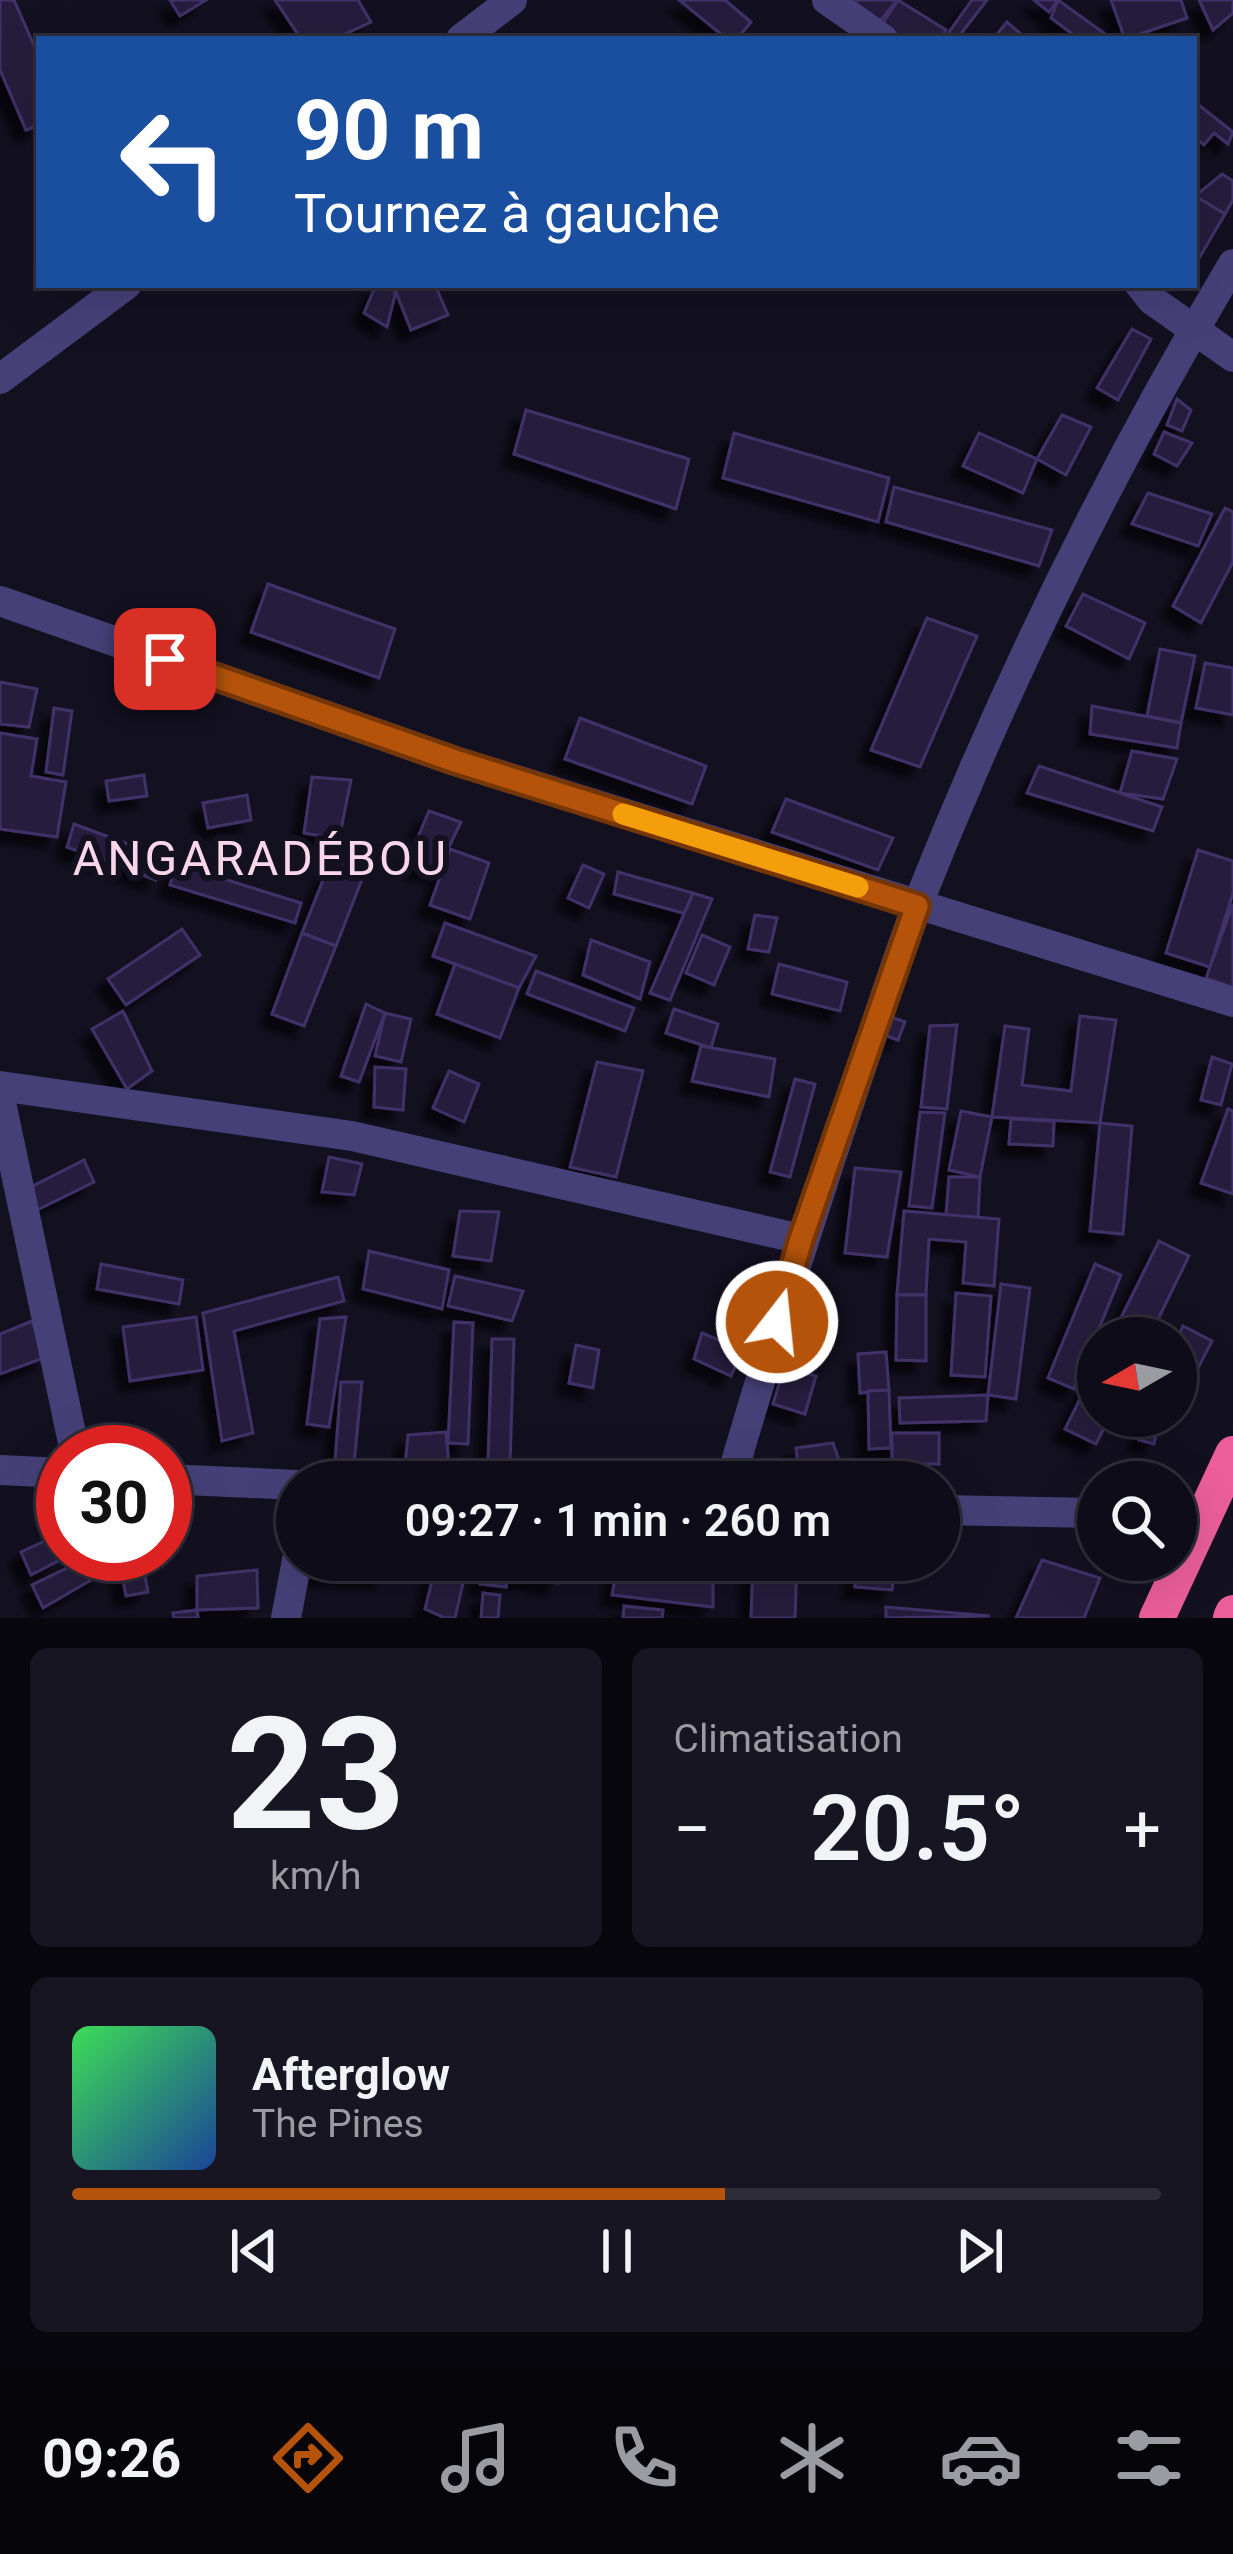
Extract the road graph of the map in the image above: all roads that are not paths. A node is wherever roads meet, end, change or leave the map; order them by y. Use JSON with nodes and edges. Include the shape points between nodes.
{"nodes":[{"id":1,"x":512,"y":0,"type":"edge"},
{"id":2,"x":827,"y":0,"type":"edge"},
{"id":3,"x":464,"y":36,"type":"edge"},
{"id":4,"x":879,"y":36,"type":"edge"},
{"id":5,"x":1233,"y":264,"type":"edge"},
{"id":6,"x":122,"y":288,"type":"edge"},
{"id":7,"x":1142,"y":288,"type":"edge"},
{"id":8,"x":1193,"y":331,"type":"junction"},
{"id":9,"x":1233,"y":357,"type":"edge"},
{"id":10,"x":0,"y":379,"type":"edge"},
{"id":11,"x":0,"y":601,"type":"edge"},
{"id":12,"x":917,"y":906,"type":"junction"},
{"id":13,"x":1233,"y":1002,"type":"edge"},
{"id":14,"x":0,"y":1086,"type":"edge"},
{"id":15,"x":0,"y":1098,"type":"edge"},
{"id":16,"x":801,"y":1239,"type":"junction"},
{"id":17,"x":69,"y":1425,"type":"edge"},
{"id":18,"x":1232,"y":1460,"type":"edge"},
{"id":19,"x":736,"y":1461,"type":"edge"},
{"id":20,"x":0,"y":1470,"type":"edge"},
{"id":21,"x":36,"y":1472,"type":"edge"},
{"id":22,"x":192,"y":1480,"type":"edge"},
{"id":23,"x":276,"y":1484,"type":"edge"},
{"id":24,"x":1197,"y":1505,"type":"edge"},
{"id":25,"x":960,"y":1510,"type":"edge"},
{"id":26,"x":1077,"y":1513,"type":"edge"},
{"id":27,"x":293,"y":1581,"type":"edge"},
{"id":28,"x":1169,"y":1581,"type":"edge"},
{"id":29,"x":286,"y":1618,"type":"edge"},
{"id":30,"x":1157,"y":1618,"type":"edge"}],
"edges":[{"from":1,"to":3,"type":"street"},
{"from":2,"to":4,"type":"street"},
{"from":5,"to":8,"type":"street"},
{"from":6,"to":10,"type":"street"},
{"from":7,"to":8,"type":"street"},
{"from":8,"to":9,"type":"street"},
{"from":8,"to":12,"type":"street","via":[[1075,556]]},
{"from":11,"to":12,"type":"street","via":[[455,761]]},
{"from":12,"to":13,"type":"street"},
{"from":12,"to":16,"type":"street"},
{"from":14,"to":16,"type":"street","via":[[352,1136]]},
{"from":15,"to":17,"type":"street"},
{"from":16,"to":19,"type":"street"},
{"from":18,"to":24,"type":"highway"},
{"from":20,"to":21,"type":"street"},
{"from":22,"to":23,"type":"street"},
{"from":25,"to":26,"type":"street"},
{"from":27,"to":29,"type":"street"},
{"from":28,"to":30,"type":"highway"}]}
